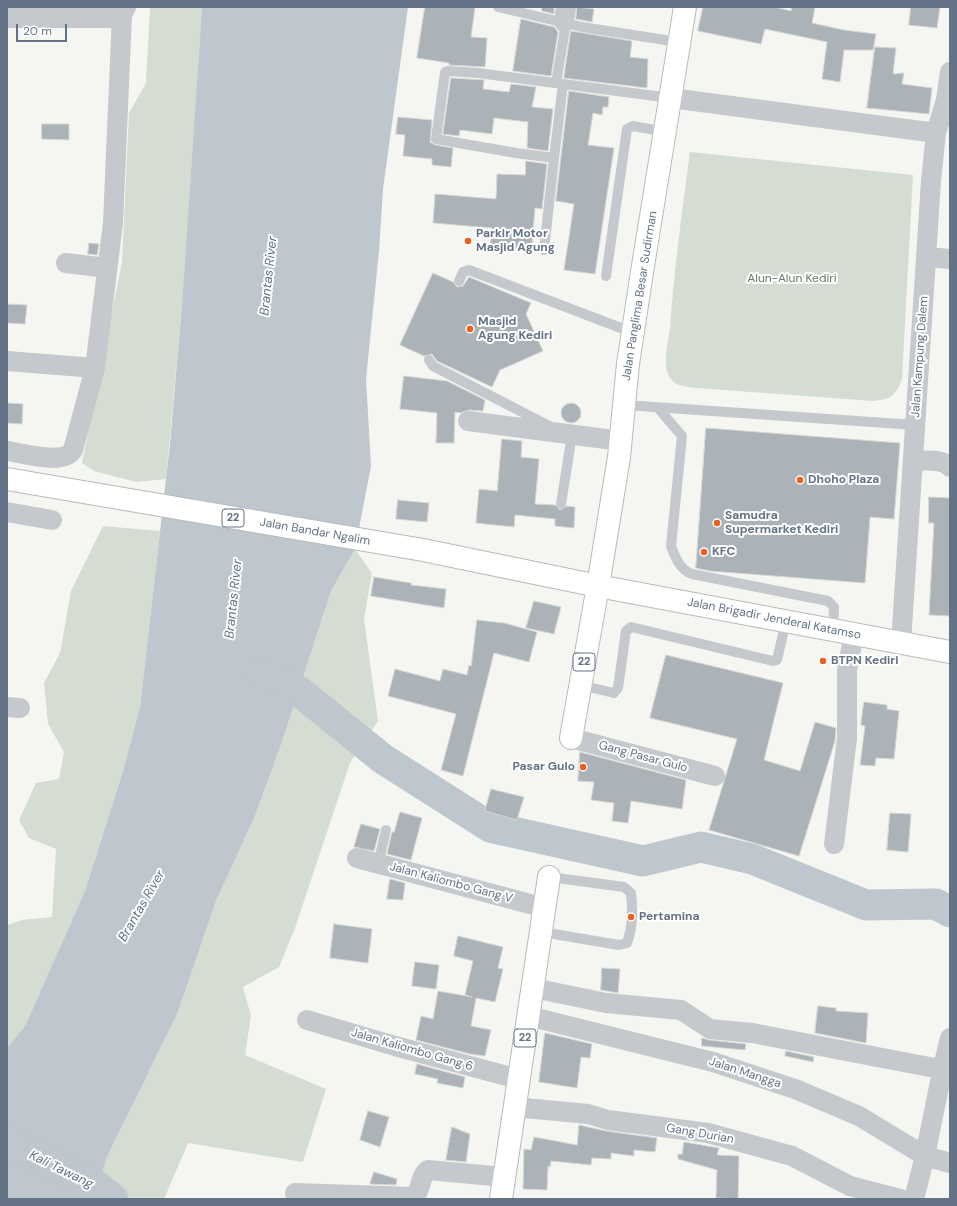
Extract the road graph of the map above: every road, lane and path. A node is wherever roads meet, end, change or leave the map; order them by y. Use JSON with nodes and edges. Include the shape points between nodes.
{"nodes":[{"id":1,"x":498,"y":7,"type":"edge"},
{"id":2,"x":685,"y":7,"type":"edge"},
{"id":3,"x":124,"y":11,"type":"edge"},
{"id":4,"x":565,"y":17,"type":"edge"},
{"id":5,"x":7,"y":18,"type":"edge"},
{"id":6,"x":678,"y":42,"type":"junction"},
{"id":7,"x":950,"y":72,"type":"edge"},
{"id":8,"x":560,"y":84,"type":"junction"},
{"id":9,"x":671,"y":98,"type":"junction"},
{"id":10,"x":666,"y":132,"type":"junction"},
{"id":11,"x":936,"y":133,"type":"junction"},
{"id":12,"x":554,"y":158,"type":"junction"},
{"id":13,"x":544,"y":250,"type":"dead end"},
{"id":14,"x":927,"y":256,"type":"junction"},
{"id":15,"x":950,"y":259,"type":"edge"},
{"id":16,"x":66,"y":263,"type":"dead end"},
{"id":17,"x":107,"y":268,"type":"junction"},
{"id":18,"x":606,"y":276,"type":"dead end"},
{"id":19,"x":459,"y":281,"type":"dead end"},
{"id":20,"x":634,"y":334,"type":"junction"},
{"id":21,"x":429,"y":360,"type":"dead end"},
{"id":22,"x":7,"y":361,"type":"edge"},
{"id":23,"x":95,"y":368,"type":"junction"},
{"id":24,"x":625,"y":405,"type":"junction"},
{"id":25,"x":658,"y":408,"type":"junction"},
{"id":26,"x":468,"y":421,"type":"dead end"},
{"id":27,"x":915,"y":425,"type":"junction"},
{"id":28,"x":567,"y":434,"type":"junction"},
{"id":29,"x":621,"y":441,"type":"junction"},
{"id":30,"x":7,"y":451,"type":"edge"},
{"id":31,"x":913,"y":461,"type":"junction"},
{"id":32,"x":950,"y":467,"type":"edge"},
{"id":33,"x":7,"y":479,"type":"edge"},
{"id":34,"x":561,"y":504,"type":"dead end"},
{"id":35,"x":7,"y":512,"type":"edge"},
{"id":36,"x":52,"y":520,"type":"dead end"},
{"id":37,"x":598,"y":586,"type":"junction"},
{"id":38,"x":786,"y":621,"type":"junction"},
{"id":39,"x":833,"y":630,"type":"junction"},
{"id":40,"x":854,"y":634,"type":"junction"},
{"id":41,"x":901,"y":643,"type":"junction"},
{"id":42,"x":950,"y":652,"type":"edge"},
{"id":43,"x":580,"y":685,"type":"junction"},
{"id":44,"x":571,"y":738,"type":"joint"},
{"id":45,"x":716,"y":776,"type":"dead end"},
{"id":46,"x":386,"y":830,"type":"dead end"},
{"id":47,"x":834,"y":844,"type":"dead end"},
{"id":48,"x":357,"y":858,"type":"dead end"},
{"id":49,"x":378,"y":864,"type":"junction"},
{"id":50,"x":549,"y":877,"type":"joint"},
{"id":51,"x":545,"y":908,"type":"junction"},
{"id":52,"x":542,"y":932,"type":"junction"},
{"id":53,"x":533,"y":988,"type":"junction"},
{"id":54,"x":528,"y":1016,"type":"junction"},
{"id":55,"x":307,"y":1020,"type":"dead end"},
{"id":56,"x":950,"y":1038,"type":"edge"},
{"id":57,"x":942,"y":1071,"type":"junction"},
{"id":58,"x":518,"y":1079,"type":"junction"},
{"id":59,"x":514,"y":1107,"type":"junction"},
{"id":60,"x":925,"y":1156,"type":"junction"},
{"id":61,"x":950,"y":1163,"type":"edge"},
{"id":62,"x":504,"y":1177,"type":"junction"},
{"id":63,"x":295,"y":1193,"type":"dead end"},
{"id":64,"x":501,"y":1199,"type":"edge"},
{"id":65,"x":900,"y":1199,"type":"edge"},
{"id":66,"x":914,"y":1199,"type":"edge"}],
"edges":[{"from":1,"to":4,"type":"lane"},
{"from":2,"to":6,"type":"main road","name":"Jalan Panglima Besar Sudirman"},
{"from":3,"to":5,"type":"street","via":[[118,18]]},
{"from":3,"to":17,"type":"street","via":[[113,223]]},
{"from":4,"to":6,"type":"lane"},
{"from":4,"to":8,"type":"lane"},
{"from":6,"to":9,"type":"main road","name":"Jalan Panglima Besar Sudirman"},
{"from":7,"to":11,"type":"street","name":"Jalan Kampung Dalem","via":[[946,100]]},
{"from":8,"to":9,"type":"lane"},
{"from":8,"to":12,"type":"lane"},
{"from":8,"to":12,"type":"lane","via":[[446,71],[436,138],[516,154]]},
{"from":9,"to":10,"type":"main road","name":"Jalan Panglima Besar Sudirman"},
{"from":9,"to":11,"type":"street"},
{"from":10,"to":18,"type":"lane","via":[[632,126],[627,129]]},
{"from":10,"to":20,"type":"main road","name":"Jalan Panglima Besar Sudirman"},
{"from":11,"to":14,"type":"street","name":"Jalan Kampung Dalem"},
{"from":12,"to":13,"type":"lane"},
{"from":14,"to":15,"type":"street"},
{"from":14,"to":27,"type":"street","name":"Jalan Kampung Dalem"},
{"from":16,"to":17,"type":"street"},
{"from":17,"to":23,"type":"street"},
{"from":19,"to":20,"type":"lane","via":[[463,272],[469,270]]},
{"from":20,"to":24,"type":"main road","name":"Jalan Panglima Besar Sudirman","via":[[628,364]]},
{"from":21,"to":28,"type":"lane","via":[[433,366]]},
{"from":22,"to":23,"type":"street"},
{"from":23,"to":30,"type":"street","via":[[70,454],[56,458]]},
{"from":24,"to":25,"type":"lane"},
{"from":24,"to":29,"type":"main road","name":"Jalan Panglima Besar Sudirman"},
{"from":25,"to":27,"type":"lane"},
{"from":25,"to":39,"type":"lane","via":[[682,436],[671,546],[683,569],[692,574],[828,601],[834,607]]},
{"from":26,"to":28,"type":"street"},
{"from":27,"to":31,"type":"street","name":"Jalan Kampung Dalem"},
{"from":28,"to":29,"type":"street"},
{"from":28,"to":34,"type":"lane"},
{"from":29,"to":37,"type":"main road","name":"Jalan Panglima Besar Sudirman"},
{"from":31,"to":32,"type":"street","via":[[941,462]]},
{"from":31,"to":41,"type":"street","name":"Jalan Kampung Dalem"},
{"from":33,"to":37,"type":"main road","name":"Jalan Bandar Ngalim","number":"22","via":[[423,550]]},
{"from":35,"to":36,"type":"street"},
{"from":37,"to":38,"type":"main road","name":"Jalan Brigadir Jenderal Katamso"},
{"from":37,"to":43,"type":"main road","number":"22"},
{"from":38,"to":39,"type":"main road","name":"Jalan Brigadir Jenderal Katamso"},
{"from":38,"to":43,"type":"lane","via":[[781,649],[777,660],[773,662],[631,626],[626,631],[616,691],[614,693]]},
{"from":39,"to":40,"type":"main road","name":"Jalan Brigadir Jenderal Katamso"},
{"from":40,"to":41,"type":"main road","name":"Jalan Brigadir Jenderal Katamso"},
{"from":40,"to":47,"type":"street","via":[[847,670],[847,738]]},
{"from":41,"to":42,"type":"main road","name":"Jalan Brigadir Jenderal Katamso"},
{"from":43,"to":44,"type":"main road","number":"22"},
{"from":44,"to":45,"type":"street","name":"Gang Pasar Gulo"},
{"from":46,"to":49,"type":"lane"},
{"from":48,"to":49,"type":"street","name":"Jalan Kaliombo Gang V"},
{"from":49,"to":51,"type":"street","name":"Jalan Kaliombo Gang V"},
{"from":50,"to":51,"type":"main road","number":"22"},
{"from":50,"to":52,"type":"lane","via":[[624,888],[631,893],[633,908],[630,935],[627,943],[619,945]]},
{"from":51,"to":52,"type":"main road","number":"22"},
{"from":52,"to":53,"type":"main road","number":"22"},
{"from":53,"to":54,"type":"main road","number":"22"},
{"from":53,"to":57,"type":"street","via":[[606,1003],[681,1010],[710,1029],[752,1033],[938,1068]]},
{"from":54,"to":58,"type":"main road","number":"22"},
{"from":54,"to":60,"type":"street","name":"Jalan Mangga","via":[[713,1062],[795,1089],[859,1116]]},
{"from":55,"to":58,"type":"street","name":"Jalan Kaliombo Gang 6"},
{"from":56,"to":57,"type":"street"},
{"from":57,"to":60,"type":"street"},
{"from":58,"to":59,"type":"main road","number":"22"},
{"from":59,"to":62,"type":"main road","number":"22"},
{"from":59,"to":65,"type":"street","name":"Gang Durian","via":[[588,1114],[608,1120],[708,1133],[792,1156],[850,1186]]},
{"from":60,"to":61,"type":"street","name":"Jalan Mangga"},
{"from":60,"to":66,"type":"street"},
{"from":62,"to":63,"type":"street","via":[[428,1170],[413,1197]]},
{"from":62,"to":64,"type":"main road","number":"22"}]}
